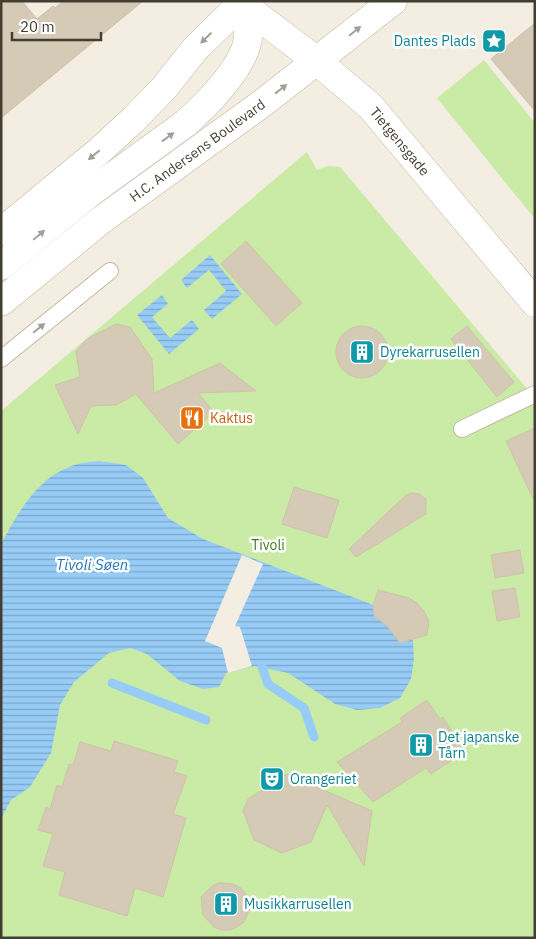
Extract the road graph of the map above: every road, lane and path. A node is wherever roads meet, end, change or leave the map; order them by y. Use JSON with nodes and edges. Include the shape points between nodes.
{"nodes":[{"id":1,"x":393,"y":1,"type":"edge"},
{"id":2,"x":241,"y":2,"type":"edge"},
{"id":3,"x":317,"y":61,"type":"junction"},
{"id":4,"x":1,"y":232,"type":"edge"},
{"id":5,"x":1,"y":266,"type":"edge"},
{"id":6,"x":110,"y":272,"type":"dead end"},
{"id":7,"x":1,"y":302,"type":"edge"},
{"id":8,"x":535,"y":304,"type":"edge"},
{"id":9,"x":1,"y":359,"type":"edge"},
{"id":10,"x":535,"y":394,"type":"edge"},
{"id":11,"x":462,"y":429,"type":"dead end"}],
"edges":[{"from":3,"to":1,"type":"street","name":"H.C. Andersens Boulevard","one_way":true},
{"from":2,"to":3,"type":"street","name":"Tietgensgade"},
{"from":2,"to":4,"type":"street","one_way":true,"via":[[133,120]]},
{"from":5,"to":2,"type":"street","one_way":true,"via":[[91,192],[200,110],[230,76],[243,55],[248,31]]},
{"from":7,"to":3,"type":"street","name":"H.C. Andersens Boulevard","one_way":true,"via":[[100,221]]},
{"from":3,"to":8,"type":"street","name":"Tietgensgade","via":[[371,107]]},
{"from":9,"to":6,"type":"lane","one_way":true},
{"from":10,"to":11,"type":"lane"}]}
